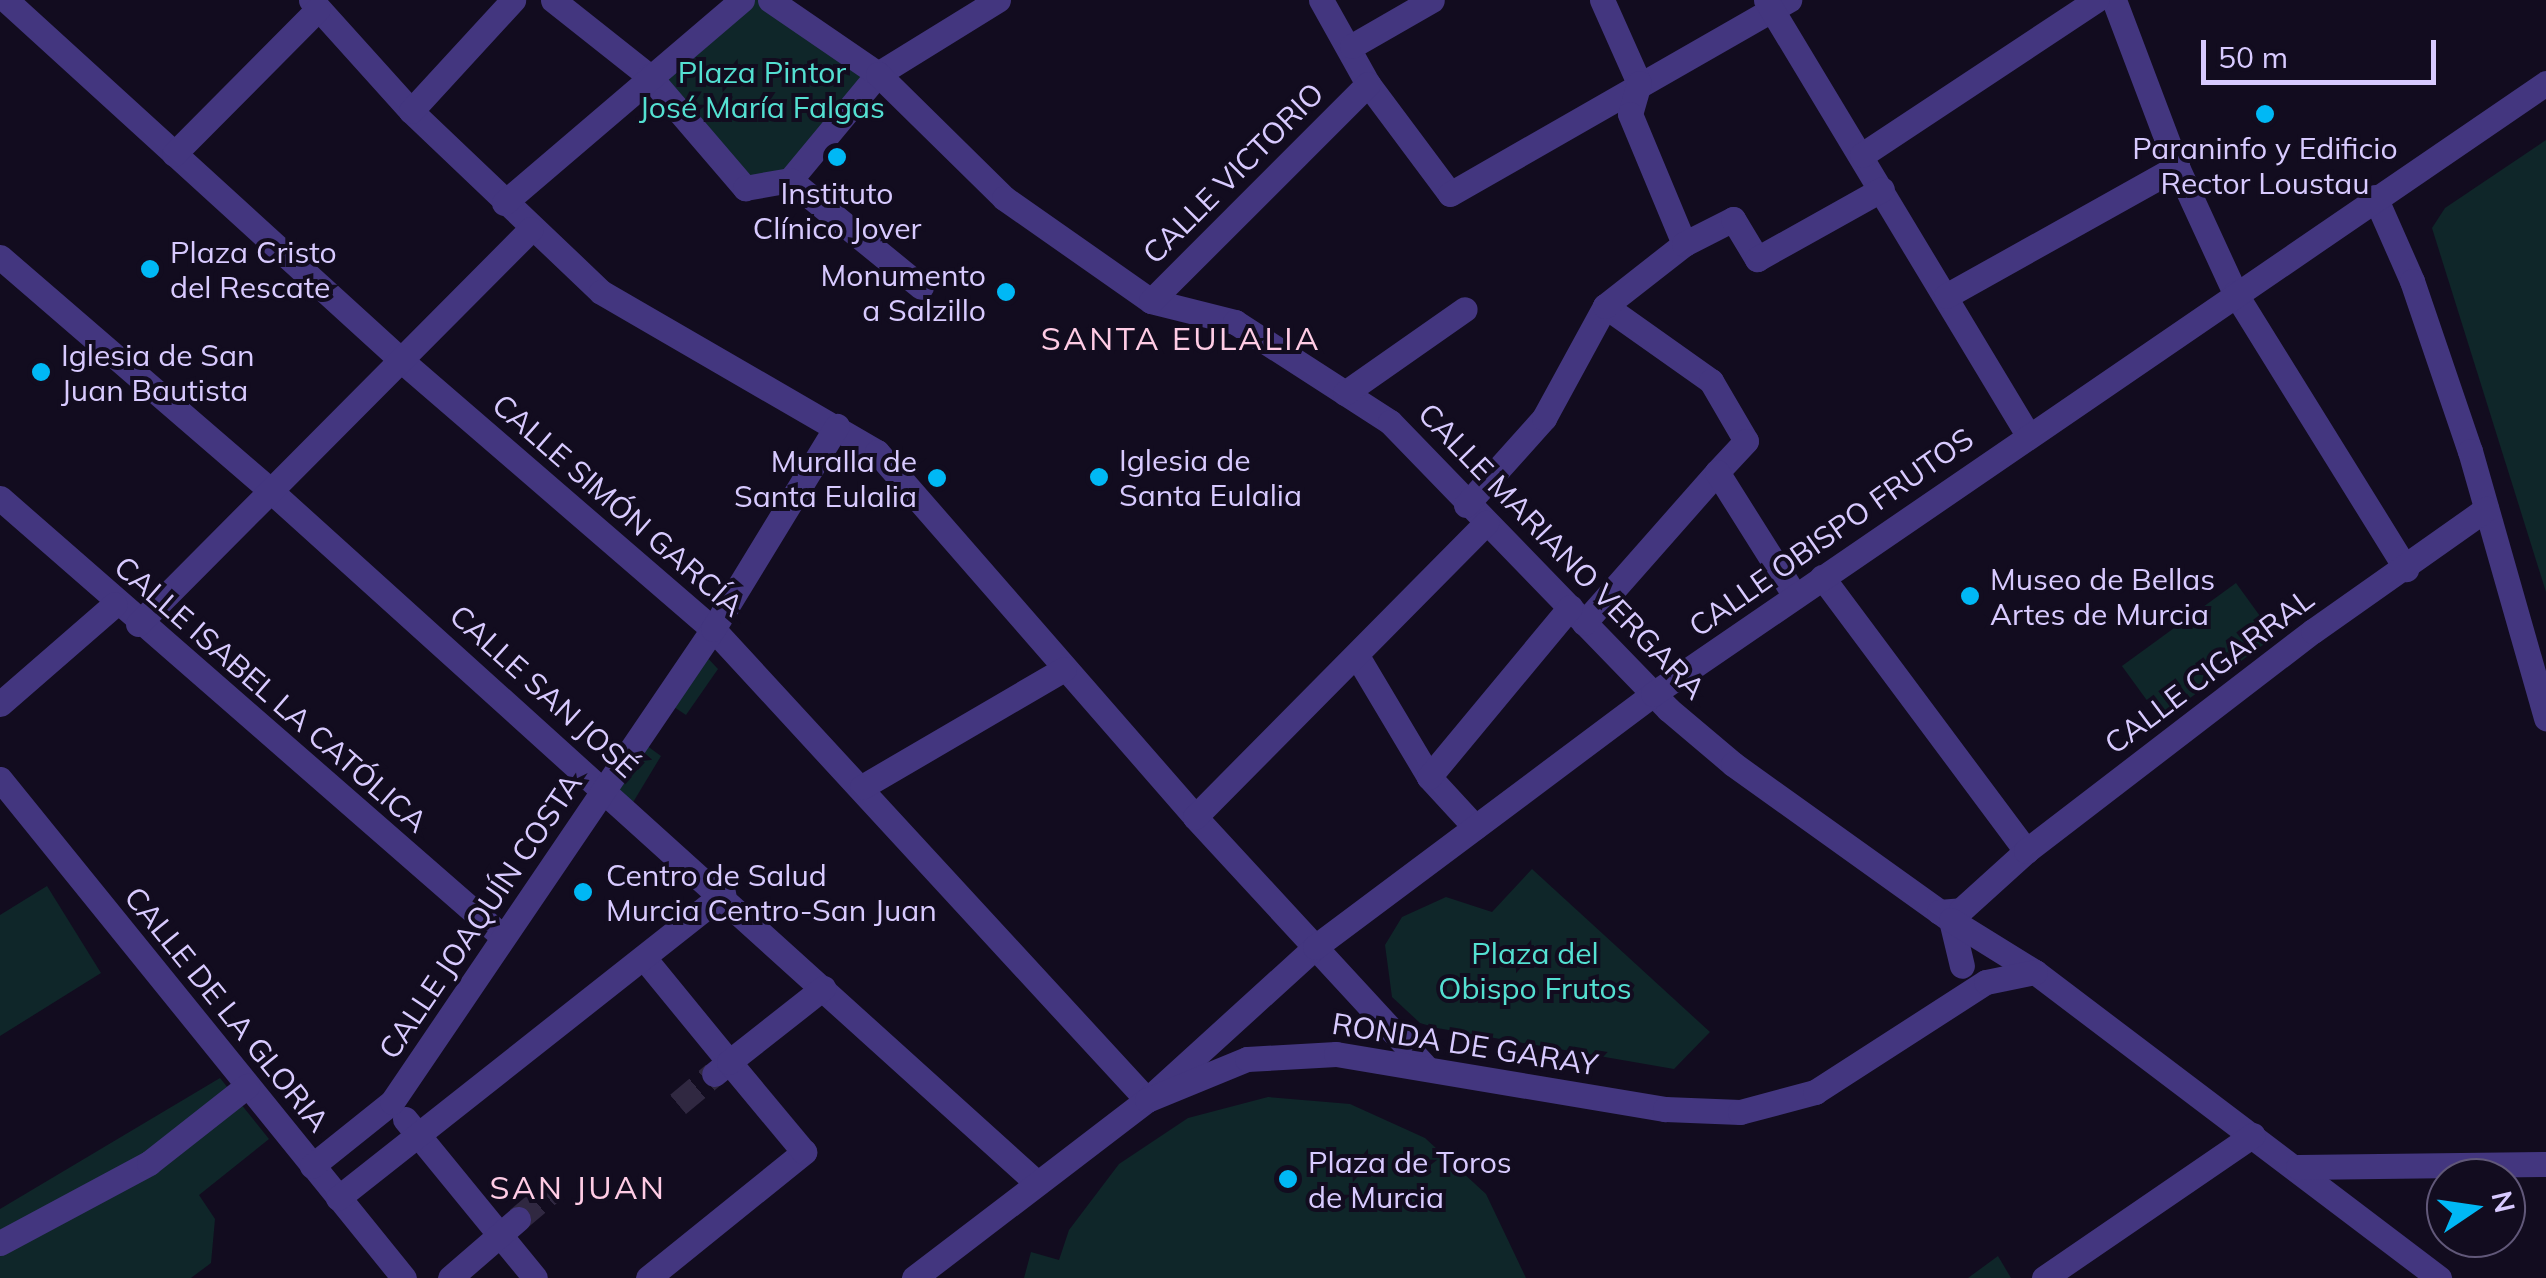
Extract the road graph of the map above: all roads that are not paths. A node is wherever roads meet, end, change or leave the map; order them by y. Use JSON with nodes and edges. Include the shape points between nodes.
{"nodes":[{"id":1,"x":6,"y":0,"type":"edge"},
{"id":2,"x":513,"y":0,"type":"edge"},
{"id":3,"x":553,"y":0,"type":"edge"},
{"id":4,"x":742,"y":0,"type":"edge"},
{"id":5,"x":770,"y":0,"type":"edge"},
{"id":6,"x":998,"y":0,"type":"edge"},
{"id":7,"x":1321,"y":0,"type":"edge"},
{"id":8,"x":1432,"y":0,"type":"edge"},
{"id":9,"x":1602,"y":0,"type":"edge"},
{"id":10,"x":2096,"y":0,"type":"edge"},
{"id":11,"x":2114,"y":0,"type":"edge"},
{"id":12,"x":314,"y":4,"type":"edge"},
{"id":13,"x":1776,"y":4,"type":"edge"},
{"id":14,"x":1352,"y":46,"type":"junction"},
{"id":15,"x":878,"y":74,"type":"junction"},
{"id":16,"x":649,"y":76,"type":"junction"},
{"id":17,"x":1638,"y":83,"type":"junction"},
{"id":18,"x":2546,"y":83,"type":"edge"},
{"id":19,"x":1368,"y":84,"type":"junction"},
{"id":20,"x":411,"y":111,"type":"junction"},
{"id":21,"x":174,"y":154,"type":"junction"},
{"id":22,"x":1862,"y":155,"type":"junction"},
{"id":23,"x":2177,"y":167,"type":"junction"},
{"id":24,"x":790,"y":180,"type":"junction"},
{"id":25,"x":1882,"y":189,"type":"junction"},
{"id":26,"x":2375,"y":197,"type":"junction"},
{"id":27,"x":504,"y":203,"type":"junction"},
{"id":28,"x":531,"y":229,"type":"junction"},
{"id":29,"x":1684,"y":244,"type":"junction"},
{"id":30,"x":0,"y":257,"type":"edge"},
{"id":31,"x":921,"y":287,"type":"dead end"},
{"id":32,"x":2234,"y":293,"type":"junction"},
{"id":33,"x":1946,"y":296,"type":"junction"},
{"id":34,"x":1152,"y":301,"type":"junction"},
{"id":35,"x":1604,"y":306,"type":"junction"},
{"id":36,"x":1465,"y":309,"type":"dead end"},
{"id":37,"x":402,"y":361,"type":"junction"},
{"id":38,"x":1345,"y":394,"type":"junction"},
{"id":39,"x":837,"y":426,"type":"junction"},
{"id":40,"x":2028,"y":435,"type":"junction"},
{"id":41,"x":1717,"y":472,"type":"junction"},
{"id":42,"x":272,"y":492,"type":"junction"},
{"id":43,"x":0,"y":498,"type":"edge"},
{"id":44,"x":1466,"y":505,"type":"junction"},
{"id":45,"x":2486,"y":509,"type":"junction"},
{"id":46,"x":1486,"y":523,"type":"junction"},
{"id":47,"x":2406,"y":569,"type":"junction"},
{"id":48,"x":1822,"y":577,"type":"junction"},
{"id":49,"x":1795,"y":596,"type":"junction"},
{"id":50,"x":115,"y":604,"type":"junction"},
{"id":51,"x":1577,"y":615,"type":"junction"},
{"id":52,"x":138,"y":624,"type":"junction"},
{"id":53,"x":713,"y":629,"type":"junction"},
{"id":54,"x":1357,"y":656,"type":"junction"},
{"id":55,"x":1064,"y":669,"type":"junction"},
{"id":56,"x":2541,"y":679,"type":"edge"},
{"id":57,"x":1653,"y":694,"type":"junction"},
{"id":58,"x":0,"y":704,"type":"edge"},
{"id":59,"x":2546,"y":718,"type":"edge"},
{"id":60,"x":1429,"y":777,"type":"junction"},
{"id":61,"x":0,"y":779,"type":"edge"},
{"id":62,"x":862,"y":787,"type":"junction"},
{"id":63,"x":606,"y":790,"type":"junction"},
{"id":64,"x":1196,"y":817,"type":"junction"},
{"id":65,"x":1475,"y":827,"type":"junction"},
{"id":66,"x":2026,"y":851,"type":"junction"},
{"id":67,"x":723,"y":894,"type":"junction"},
{"id":68,"x":1979,"y":894,"type":"junction"},
{"id":69,"x":1945,"y":916,"type":"junction"},
{"id":70,"x":502,"y":936,"type":"junction"},
{"id":71,"x":1992,"y":944,"type":"junction"},
{"id":72,"x":1314,"y":947,"type":"junction"},
{"id":73,"x":644,"y":958,"type":"junction"},
{"id":74,"x":1962,"y":966,"type":"junction"},
{"id":75,"x":2035,"y":972,"type":"junction"},
{"id":76,"x":1986,"y":982,"type":"junction"},
{"id":77,"x":823,"y":988,"type":"junction"},
{"id":78,"x":1928,"y":1016,"type":"junction"},
{"id":79,"x":1425,"y":1066,"type":"junction"},
{"id":80,"x":721,"y":1068,"type":"junction"},
{"id":81,"x":246,"y":1086,"type":"junction"},
{"id":82,"x":1147,"y":1100,"type":"junction"},
{"id":83,"x":392,"y":1102,"type":"junction"},
{"id":84,"x":416,"y":1133,"type":"junction"},
{"id":85,"x":2253,"y":1134,"type":"junction"},
{"id":86,"x":2546,"y":1164,"type":"edge"},
{"id":87,"x":312,"y":1166,"type":"junction"},
{"id":88,"x":2298,"y":1168,"type":"junction"},
{"id":89,"x":1037,"y":1184,"type":"junction"},
{"id":90,"x":338,"y":1198,"type":"junction"},
{"id":91,"x":509,"y":1227,"type":"junction"},
{"id":92,"x":0,"y":1243,"type":"edge"},
{"id":93,"x":404,"y":1278,"type":"edge"},
{"id":94,"x":450,"y":1278,"type":"edge"},
{"id":95,"x":535,"y":1278,"type":"edge"},
{"id":96,"x":648,"y":1278,"type":"edge"},
{"id":97,"x":914,"y":1278,"type":"edge"},
{"id":98,"x":2044,"y":1278,"type":"edge"},
{"id":99,"x":2439,"y":1278,"type":"edge"}],
"edges":[{"from":1,"to":21,"type":"street","name":"CALLE SIMÓN GARCÍA"},
{"from":2,"to":20,"type":"street"},
{"from":3,"to":16,"type":"street"},
{"from":4,"to":16,"type":"street"},
{"from":5,"to":15,"type":"street","name":"CALLE MARIANO VERGARA"},
{"from":6,"to":15,"type":"street"},
{"from":7,"to":14,"type":"street"},
{"from":8,"to":14,"type":"street"},
{"from":9,"to":17,"type":"street"},
{"from":10,"to":22,"type":"street"},
{"from":11,"to":23,"type":"street"},
{"from":12,"to":20,"type":"street"},
{"from":12,"to":21,"type":"street"},
{"from":13,"to":17,"type":"street","name":"CALLE VICTORIO"},
{"from":13,"to":22,"type":"street"},
{"from":14,"to":19,"type":"street"},
{"from":15,"to":24,"type":"street"},
{"from":15,"to":34,"type":"street","name":"CALLE MARIANO VERGARA","via":[[1004,198]]},
{"from":16,"to":24,"type":"street","via":[[745,188]]},
{"from":16,"to":27,"type":"street"},
{"from":17,"to":19,"type":"street","name":"CALLE VICTORIO","via":[[1450,194]]},
{"from":17,"to":29,"type":"street","via":[[1630,114]]},
{"from":18,"to":26,"type":"street","name":"CALLE OBISPO FRUTOS"},
{"from":19,"to":34,"type":"street","name":"CALLE VICTORIO"},
{"from":20,"to":27,"type":"street"},
{"from":21,"to":37,"type":"street","name":"CALLE SIMÓN GARCÍA"},
{"from":22,"to":25,"type":"street"},
{"from":23,"to":32,"type":"street"},
{"from":23,"to":33,"type":"street"},
{"from":24,"to":31,"type":"street"},
{"from":25,"to":29,"type":"street","via":[[1757,259],[1733,218]]},
{"from":25,"to":33,"type":"street"},
{"from":26,"to":32,"type":"street","name":"CALLE OBISPO FRUTOS"},
{"from":26,"to":45,"type":"street","via":[[2412,280]]},
{"from":27,"to":28,"type":"street"},
{"from":28,"to":37,"type":"street"},
{"from":28,"to":39,"type":"street","via":[[602,292]]},
{"from":29,"to":35,"type":"street"},
{"from":30,"to":42,"type":"street","name":"CALLE SAN JOSÉ"},
{"from":32,"to":40,"type":"street","name":"CALLE OBISPO FRUTOS"},
{"from":32,"to":47,"type":"street"},
{"from":33,"to":40,"type":"street"},
{"from":34,"to":38,"type":"street","name":"CALLE MARIANO VERGARA","via":[[1235,322]]},
{"from":35,"to":41,"type":"street","via":[[1711,381],[1746,441]]},
{"from":35,"to":44,"type":"street","via":[[1544,418]]},
{"from":36,"to":38,"type":"street"},
{"from":37,"to":42,"type":"street"},
{"from":37,"to":53,"type":"street","name":"CALLE SIMÓN GARCÍA"},
{"from":38,"to":44,"type":"street","name":"CALLE MARIANO VERGARA","via":[[1390,422]]},
{"from":39,"to":53,"type":"street","name":"CALLE JOAQUÍN COSTA"},
{"from":39,"to":55,"type":"street","via":[[877,452]]},
{"from":40,"to":48,"type":"street","name":"CALLE OBISPO FRUTOS"},
{"from":41,"to":49,"type":"street"},
{"from":41,"to":51,"type":"street"},
{"from":42,"to":52,"type":"street"},
{"from":42,"to":63,"type":"street","name":"CALLE SAN JOSÉ"},
{"from":43,"to":50,"type":"street","name":"CALLE ISABEL LA CATÓLICA"},
{"from":44,"to":46,"type":"street","name":"CALLE MARIANO VERGARA"},
{"from":45,"to":47,"type":"street","name":"CALLE CIGARRAL"},
{"from":45,"to":56,"type":"street"},
{"from":46,"to":51,"type":"street","name":"CALLE MARIANO VERGARA"},
{"from":46,"to":54,"type":"street"},
{"from":47,"to":66,"type":"street","name":"CALLE CIGARRAL","via":[[2313,631]]},
{"from":48,"to":49,"type":"street","name":"CALLE OBISPO FRUTOS"},
{"from":48,"to":66,"type":"street"},
{"from":49,"to":57,"type":"street","name":"CALLE OBISPO FRUTOS"},
{"from":50,"to":52,"type":"street","name":"CALLE ISABEL LA CATÓLICA"},
{"from":50,"to":58,"type":"street"},
{"from":51,"to":57,"type":"street","name":"CALLE MARIANO VERGARA"},
{"from":51,"to":60,"type":"street"},
{"from":52,"to":70,"type":"street","name":"CALLE ISABEL LA CATÓLICA"},
{"from":53,"to":62,"type":"street","name":"CALLE SIMÓN GARCÍA"},
{"from":53,"to":63,"type":"street","name":"CALLE JOAQUÍN COSTA"},
{"from":54,"to":60,"type":"street"},
{"from":54,"to":64,"type":"street"},
{"from":55,"to":62,"type":"street"},
{"from":55,"to":64,"type":"street"},
{"from":56,"to":59,"type":"street"},
{"from":57,"to":65,"type":"street","name":"CALLE OBISPO FRUTOS"},
{"from":57,"to":69,"type":"street","name":"CALLE MARIANO VERGARA","via":[[1734,764]]},
{"from":60,"to":65,"type":"street"},
{"from":61,"to":81,"type":"street","name":"CALLE DE LA GLORIA"},
{"from":62,"to":82,"type":"street","name":"CALLE SIMÓN GARCÍA"},
{"from":63,"to":67,"type":"street","name":"CALLE SAN JOSÉ"},
{"from":63,"to":70,"type":"street","name":"CALLE JOAQUÍN COSTA"},
{"from":64,"to":72,"type":"street"},
{"from":65,"to":72,"type":"street","name":"CALLE OBISPO FRUTOS"},
{"from":66,"to":68,"type":"street","name":"CALLE CIGARRAL"},
{"from":67,"to":73,"type":"street"},
{"from":67,"to":77,"type":"street","name":"CALLE SAN JOSÉ"},
{"from":68,"to":69,"type":"street","name":"CALLE CIGARRAL"},
{"from":68,"to":71,"type":"street"},
{"from":69,"to":71,"type":"street","name":"CALLE MARIANO VERGARA"},
{"from":69,"to":74,"type":"street"},
{"from":70,"to":83,"type":"street","name":"CALLE JOAQUÍN COSTA"},
{"from":71,"to":74,"type":"street","name":"RONDA DE GARAY"},
{"from":71,"to":75,"type":"street","name":"CALLE MARIANO VERGARA"},
{"from":71,"to":76,"type":"street","via":[[1997,965]]},
{"from":72,"to":79,"type":"street"},
{"from":72,"to":82,"type":"street","name":"CALLE OBISPO FRUTOS"},
{"from":73,"to":80,"type":"street"},
{"from":73,"to":84,"type":"street"},
{"from":74,"to":78,"type":"street","name":"RONDA DE GARAY"},
{"from":75,"to":76,"type":"street","name":"RONDA DE GARAY","via":[[2008,972]]},
{"from":75,"to":85,"type":"street","name":"CALLE MARIANO VERGARA"},
{"from":76,"to":78,"type":"street","name":"RONDA DE GARAY"},
{"from":77,"to":80,"type":"street"},
{"from":77,"to":89,"type":"street","name":"CALLE SAN JOSÉ"},
{"from":78,"to":79,"type":"street","name":"RONDA DE GARAY","via":[[1816,1092],[1740,1112],[1665,1109]]},
{"from":79,"to":82,"type":"street","name":"RONDA DE GARAY","via":[[1336,1054],[1272,1056],[1199,1074]]},
{"from":80,"to":96,"type":"street","via":[[804,1152]]},
{"from":81,"to":87,"type":"street","name":"CALLE DE LA GLORIA"},
{"from":81,"to":92,"type":"street","via":[[149,1162]]},
{"from":82,"to":89,"type":"street","name":"RONDA DE GARAY"},
{"from":83,"to":84,"type":"street"},
{"from":83,"to":87,"type":"street","name":"CALLE JOAQUÍN COSTA"},
{"from":84,"to":90,"type":"street"},
{"from":84,"to":91,"type":"street"},
{"from":85,"to":88,"type":"street","name":"CALLE MARIANO VERGARA"},
{"from":85,"to":98,"type":"street"},
{"from":86,"to":88,"type":"street"},
{"from":87,"to":90,"type":"street","name":"CALLE DE LA GLORIA"},
{"from":88,"to":99,"type":"street","name":"CALLE MARIANO VERGARA"},
{"from":89,"to":97,"type":"street","name":"RONDA DE GARAY"},
{"from":90,"to":93,"type":"street","name":"CALLE DE LA GLORIA"},
{"from":91,"to":94,"type":"street"},
{"from":91,"to":95,"type":"street"}]}
